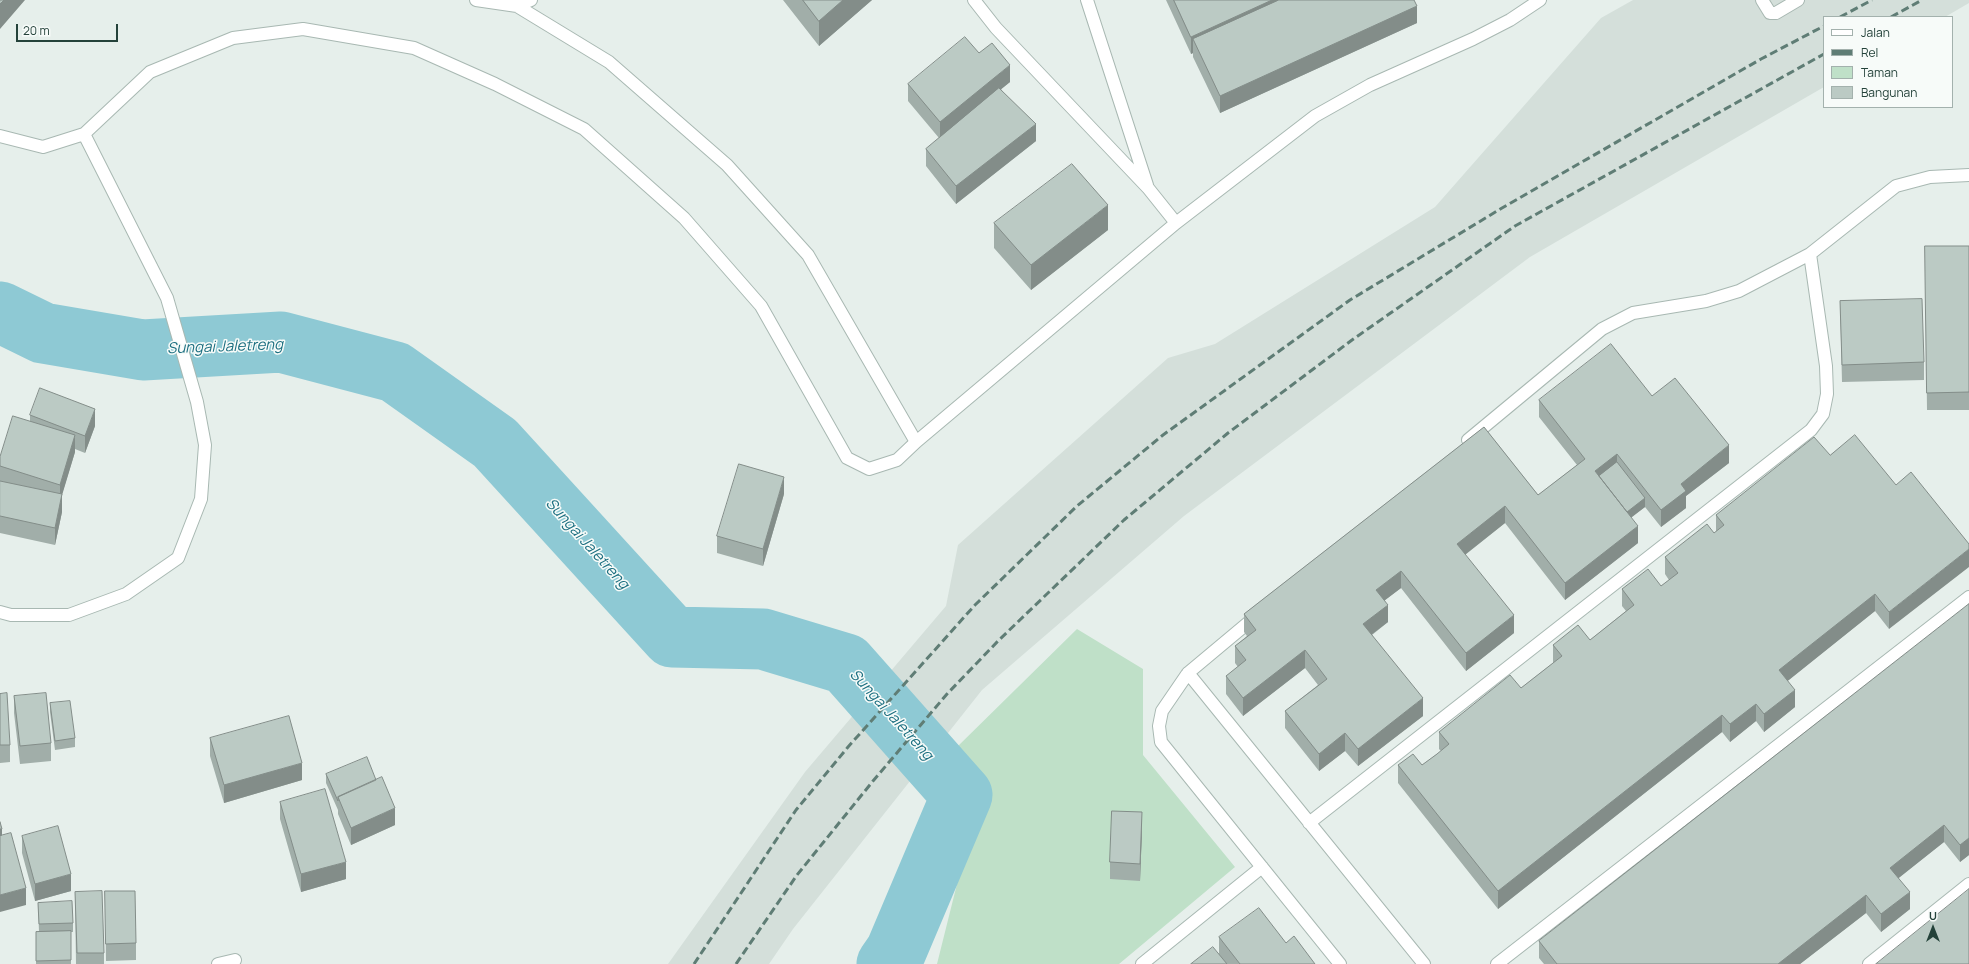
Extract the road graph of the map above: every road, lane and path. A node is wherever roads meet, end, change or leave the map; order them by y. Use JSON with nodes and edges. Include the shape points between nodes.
{"nodes":[{"id":1,"x":476,"y":0,"type":"edge"},
{"id":2,"x":530,"y":0,"type":"edge"},
{"id":3,"x":974,"y":0,"type":"edge"},
{"id":4,"x":1087,"y":0,"type":"edge"},
{"id":5,"x":1540,"y":0,"type":"edge"},
{"id":6,"x":1762,"y":0,"type":"edge"},
{"id":7,"x":1798,"y":0,"type":"edge"},
{"id":8,"x":517,"y":6,"type":"junction"},
{"id":9,"x":84,"y":134,"type":"junction"},
{"id":10,"x":0,"y":136,"type":"edge"},
{"id":11,"x":1969,"y":175,"type":"edge"},
{"id":12,"x":1148,"y":188,"type":"junction"},
{"id":13,"x":1176,"y":223,"type":"junction"},
{"id":14,"x":1810,"y":254,"type":"junction"},
{"id":15,"x":916,"y":442,"type":"junction"},
{"id":16,"x":1462,"y":445,"type":"edge"},
{"id":17,"x":1969,"y":596,"type":"edge"},
{"id":18,"x":1267,"y":607,"type":"edge"},
{"id":19,"x":0,"y":612,"type":"edge"},
{"id":20,"x":1188,"y":673,"type":"junction"},
{"id":21,"x":1309,"y":823,"type":"junction"},
{"id":22,"x":1262,"y":867,"type":"junction"},
{"id":23,"x":1969,"y":884,"type":"edge"},
{"id":24,"x":235,"y":960,"type":"dead end"},
{"id":25,"x":218,"y":964,"type":"edge"},
{"id":26,"x":1142,"y":964,"type":"edge"},
{"id":27,"x":1340,"y":964,"type":"edge"},
{"id":28,"x":1424,"y":964,"type":"edge"},
{"id":29,"x":1497,"y":964,"type":"edge"},
{"id":30,"x":1868,"y":964,"type":"edge"}],
"edges":[{"from":1,"to":8,"type":"street"},
{"from":2,"to":8,"type":"street"},
{"from":3,"to":12,"type":"street","via":[[996,28]]},
{"from":4,"to":12,"type":"street"},
{"from":5,"to":13,"type":"street","via":[[1510,20],[1370,85],[1315,116]]},
{"from":6,"to":7,"type":"street","via":[[1770,13],[1773,13]]},
{"from":8,"to":15,"type":"street","via":[[609,62],[726,165],[808,255]]},
{"from":9,"to":10,"type":"street","via":[[43,147]]},
{"from":9,"to":15,"type":"street","via":[[150,72],[233,38],[303,29],[414,48],[495,84],[584,129],[684,218],[761,306],[847,458],[869,469],[898,460]]},
{"from":9,"to":19,"type":"street","via":[[167,298],[197,402],[205,445],[201,499],[178,558],[126,594],[69,615],[11,615]]},
{"from":11,"to":14,"type":"street","via":[[1930,177],[1896,186]]},
{"from":12,"to":13,"type":"street"},
{"from":13,"to":15,"type":"street"},
{"from":14,"to":16,"type":"street","via":[[1739,290],[1706,301],[1633,312],[1602,329]]},
{"from":14,"to":21,"type":"street","via":[[1826,366],[1827,394],[1823,414],[1812,430]]},
{"from":17,"to":29,"type":"street"},
{"from":18,"to":20,"type":"street"},
{"from":20,"to":21,"type":"street"},
{"from":20,"to":22,"type":"street","via":[[1162,711],[1159,726],[1161,742]]},
{"from":21,"to":28,"type":"street"},
{"from":22,"to":26,"type":"street"},
{"from":22,"to":27,"type":"street"},
{"from":23,"to":30,"type":"street"},
{"from":24,"to":25,"type":"street"}]}
